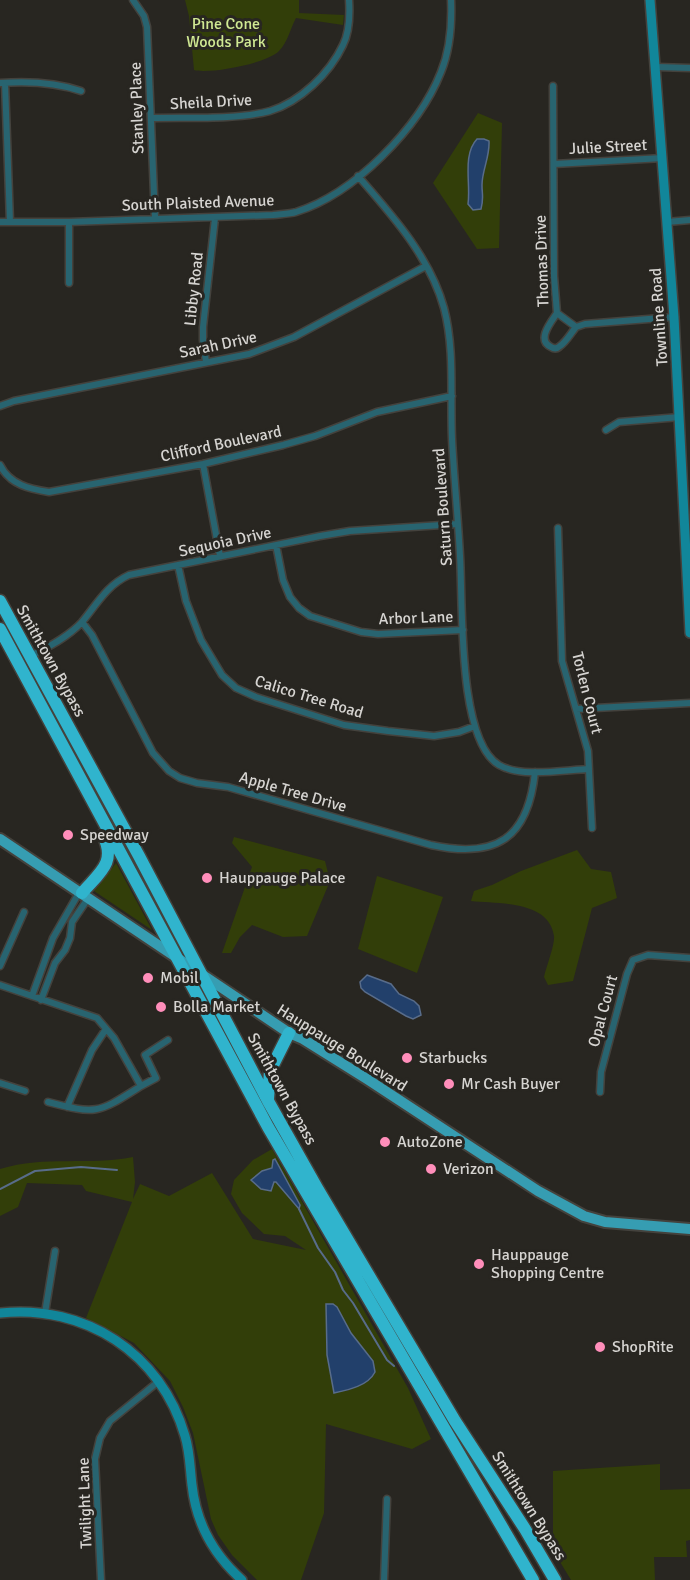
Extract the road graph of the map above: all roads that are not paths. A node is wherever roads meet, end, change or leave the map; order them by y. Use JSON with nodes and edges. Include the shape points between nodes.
{"nodes":[{"id":1,"x":133,"y":0,"type":"edge"},
{"id":2,"x":349,"y":0,"type":"edge"},
{"id":3,"x":451,"y":0,"type":"edge"},
{"id":4,"x":650,"y":0,"type":"edge"},
{"id":5,"x":657,"y":67,"type":"junction"},
{"id":6,"x":690,"y":68,"type":"edge"},
{"id":7,"x":2,"y":83,"type":"edge"},
{"id":8,"x":553,"y":86,"type":"dead end"},
{"id":9,"x":81,"y":91,"type":"dead end"},
{"id":10,"x":151,"y":118,"type":"junction"},
{"id":11,"x":663,"y":158,"type":"junction"},
{"id":12,"x":554,"y":164,"type":"junction"},
{"id":13,"x":358,"y":176,"type":"junction"},
{"id":14,"x":155,"y":218,"type":"junction"},
{"id":15,"x":215,"y":218,"type":"junction"},
{"id":16,"x":690,"y":220,"type":"edge"},
{"id":17,"x":0,"y":222,"type":"edge"},
{"id":18,"x":10,"y":222,"type":"junction"},
{"id":19,"x":69,"y":222,"type":"junction"},
{"id":20,"x":667,"y":222,"type":"junction"},
{"id":21,"x":426,"y":266,"type":"junction"},
{"id":22,"x":69,"y":283,"type":"dead end"},
{"id":23,"x":557,"y":313,"type":"junction"},
{"id":24,"x":674,"y":317,"type":"junction"},
{"id":25,"x":576,"y":327,"type":"junction"},
{"id":26,"x":206,"y":362,"type":"junction"},
{"id":27,"x":452,"y":396,"type":"junction"},
{"id":28,"x":0,"y":406,"type":"edge"},
{"id":29,"x":680,"y":417,"type":"junction"},
{"id":30,"x":606,"y":430,"type":"dead end"},
{"id":31,"x":203,"y":464,"type":"junction"},
{"id":32,"x":0,"y":465,"type":"edge"},
{"id":33,"x":687,"y":502,"type":"edge"},
{"id":34,"x":457,"y":524,"type":"junction"},
{"id":35,"x":558,"y":528,"type":"dead end"},
{"id":36,"x":276,"y":545,"type":"junction"},
{"id":37,"x":220,"y":556,"type":"junction"},
{"id":38,"x":178,"y":565,"type":"junction"},
{"id":39,"x":0,"y":602,"type":"edge"},
{"id":40,"x":82,"y":622,"type":"junction"},
{"id":41,"x":0,"y":629,"type":"edge"},
{"id":42,"x":463,"y":630,"type":"junction"},
{"id":43,"x":690,"y":633,"type":"edge"},
{"id":44,"x":30,"y":657,"type":"junction"},
{"id":45,"x":690,"y":703,"type":"edge"},
{"id":46,"x":576,"y":709,"type":"junction"},
{"id":47,"x":475,"y":726,"type":"junction"},
{"id":48,"x":589,"y":769,"type":"junction"},
{"id":49,"x":535,"y":772,"type":"junction"},
{"id":50,"x":88,"y":792,"type":"junction"},
{"id":51,"x":592,"y":828,"type":"dead end"},
{"id":52,"x":0,"y":838,"type":"edge"},
{"id":53,"x":83,"y":894,"type":"junction"},
{"id":54,"x":24,"y":912,"type":"dead end"},
{"id":55,"x":50,"y":948,"type":"junction"},
{"id":56,"x":62,"y":954,"type":"junction"},
{"id":57,"x":174,"y":954,"type":"junction"},
{"id":58,"x":690,"y":958,"type":"edge"},
{"id":59,"x":0,"y":966,"type":"edge"},
{"id":60,"x":201,"y":973,"type":"junction"},
{"id":61,"x":0,"y":985,"type":"edge"},
{"id":62,"x":32,"y":996,"type":"junction"},
{"id":63,"x":41,"y":999,"type":"junction"},
{"id":64,"x":106,"y":1029,"type":"junction"},
{"id":65,"x":289,"y":1033,"type":"junction"},
{"id":66,"x":168,"y":1040,"type":"dead end"},
{"id":67,"x":0,"y":1083,"type":"edge"},
{"id":68,"x":141,"y":1086,"type":"junction"},
{"id":69,"x":25,"y":1091,"type":"dead end"},
{"id":70,"x":600,"y":1092,"type":"dead end"},
{"id":71,"x":268,"y":1101,"type":"junction"},
{"id":72,"x":48,"y":1102,"type":"dead end"},
{"id":73,"x":67,"y":1107,"type":"junction"},
{"id":74,"x":667,"y":1227,"type":"junction"},
{"id":75,"x":690,"y":1228,"type":"edge"},
{"id":76,"x":690,"y":1237,"type":"edge"},
{"id":77,"x":55,"y":1251,"type":"dead end"},
{"id":78,"x":0,"y":1313,"type":"edge"},
{"id":79,"x":45,"y":1313,"type":"junction"},
{"id":80,"x":160,"y":1380,"type":"junction"},
{"id":81,"x":387,"y":1499,"type":"dead end"},
{"id":82,"x":532,"y":1577,"type":"edge"},
{"id":83,"x":101,"y":1580,"type":"edge"},
{"id":84,"x":242,"y":1580,"type":"edge"},
{"id":85,"x":384,"y":1580,"type":"edge"},
{"id":86,"x":555,"y":1580,"type":"edge"}],
"edges":[{"from":1,"to":10,"type":"street","name":"Stanley Place","via":[[147,27]]},
{"from":2,"to":10,"type":"street","name":"Sheila Drive","via":[[350,18],[344,43],[332,65],[290,102],[247,116]]},
{"from":3,"to":13,"type":"street","name":"South Plaisted Avenue","via":[[448,47],[433,90],[413,123]]},
{"from":4,"to":5,"type":"street","name":"Townline Road"},
{"from":5,"to":6,"type":"street"},
{"from":5,"to":11,"type":"street","name":"Townline Road"},
{"from":7,"to":9,"type":"street","via":[[63,85]]},
{"from":7,"to":18,"type":"street"},
{"from":8,"to":12,"type":"street","name":"Thomas Drive"},
{"from":10,"to":14,"type":"street","name":"Stanley Place"},
{"from":11,"to":12,"type":"street","name":"Julie Street"},
{"from":11,"to":20,"type":"street","name":"Townline Road"},
{"from":12,"to":23,"type":"street","name":"Thomas Drive"},
{"from":13,"to":15,"type":"street","name":"South Plaisted Avenue","via":[[295,212]]},
{"from":13,"to":21,"type":"street","name":"Saturn Boulevard"},
{"from":14,"to":15,"type":"street","name":"South Plaisted Avenue"},
{"from":14,"to":19,"type":"street","name":"South Plaisted Avenue"},
{"from":15,"to":26,"type":"street","name":"Libby Road","via":[[203,327]]},
{"from":16,"to":20,"type":"street"},
{"from":17,"to":18,"type":"street","name":"South Plaisted Avenue"},
{"from":18,"to":19,"type":"street","name":"South Plaisted Avenue"},
{"from":19,"to":22,"type":"street"},
{"from":20,"to":24,"type":"street","name":"Townline Road"},
{"from":21,"to":26,"type":"street","name":"Sarah Drive","via":[[294,337],[249,354]]},
{"from":21,"to":27,"type":"street","name":"Saturn Boulevard","via":[[445,312]]},
{"from":23,"to":25,"type":"street","name":"Thomas Drive"},
{"from":23,"to":25,"type":"street","via":[[544,333],[548,346],[561,346]]},
{"from":24,"to":25,"type":"street"},
{"from":24,"to":29,"type":"street","name":"Townline Road"},
{"from":26,"to":28,"type":"street","name":"Sarah Drive"},
{"from":27,"to":31,"type":"street","name":"Clifford Boulevard","via":[[377,412],[283,445]]},
{"from":27,"to":34,"type":"street","name":"Saturn Boulevard"},
{"from":29,"to":30,"type":"street","via":[[619,422]]},
{"from":29,"to":33,"type":"street","name":"Townline Road"},
{"from":31,"to":32,"type":"street","name":"Clifford Boulevard","via":[[49,492],[15,482]]},
{"from":31,"to":37,"type":"street"},
{"from":33,"to":43,"type":"street","name":"Townline Road"},
{"from":34,"to":36,"type":"street","name":"Sequoia Drive","via":[[350,531]]},
{"from":34,"to":42,"type":"street","name":"Saturn Boulevard"},
{"from":35,"to":46,"type":"street","name":"Torlen Court","via":[[562,661]]},
{"from":36,"to":37,"type":"street","name":"Sequoia Drive"},
{"from":36,"to":42,"type":"street","name":"Arbor Lane","via":[[290,597],[310,616],[370,633]]},
{"from":37,"to":38,"type":"street","name":"Sequoia Drive"},
{"from":38,"to":40,"type":"street","name":"Sequoia Drive","via":[[119,579]]},
{"from":38,"to":47,"type":"street","name":"Calico Tree Road","via":[[201,640],[222,675],[236,688],[345,724],[388,732],[434,736]]},
{"from":39,"to":44,"type":"highway","name":"Smithtown Bypass"},
{"from":40,"to":44,"type":"street","name":"Sequoia Drive"},
{"from":40,"to":49,"type":"street","name":"Apple Tree Drive","via":[[153,753],[168,771],[180,778],[228,787],[431,845],[474,850],[487,848],[519,826],[528,812]]},
{"from":41,"to":50,"type":"highway","name":"Smithtown Bypass"},
{"from":42,"to":47,"type":"street","name":"Saturn Boulevard"},
{"from":44,"to":60,"type":"highway","name":"Smithtown Bypass"},
{"from":45,"to":46,"type":"street"},
{"from":46,"to":48,"type":"street","name":"Torlen Court"},
{"from":47,"to":49,"type":"street","name":"Saturn Boulevard","via":[[485,748],[499,765]]},
{"from":48,"to":49,"type":"street","name":"Saturn Boulevard"},
{"from":48,"to":51,"type":"street","name":"Torlen Court"},
{"from":50,"to":53,"type":"highway","via":[[87,800],[109,849],[109,858]]},
{"from":50,"to":57,"type":"highway","name":"Smithtown Bypass"},
{"from":52,"to":53,"type":"main road","name":"Hauppauge Boulevard"},
{"from":53,"to":55,"type":"street"},
{"from":53,"to":56,"type":"street"},
{"from":53,"to":57,"type":"main road","name":"Hauppauge Boulevard"},
{"from":54,"to":59,"type":"street"},
{"from":55,"to":56,"type":"street"},
{"from":55,"to":62,"type":"street"},
{"from":56,"to":63,"type":"street"},
{"from":57,"to":60,"type":"main road","name":"Hauppauge Boulevard"},
{"from":57,"to":82,"type":"highway","name":"Smithtown Bypass","via":[[268,1127]]},
{"from":58,"to":70,"type":"street","name":"Opal Court","via":[[648,955],[633,960],[601,1072]]},
{"from":60,"to":65,"type":"main road","name":"Hauppauge Boulevard"},
{"from":60,"to":71,"type":"highway","name":"Smithtown Bypass"},
{"from":61,"to":62,"type":"street"},
{"from":62,"to":63,"type":"street"},
{"from":63,"to":64,"type":"street","via":[[96,1017]]},
{"from":64,"to":68,"type":"street"},
{"from":64,"to":73,"type":"street","via":[[92,1050]]},
{"from":65,"to":71,"type":"highway","via":[[270,1071]]},
{"from":65,"to":74,"type":"main road","name":"Hauppauge Boulevard","via":[[538,1191],[584,1216],[605,1222]]},
{"from":66,"to":68,"type":"street","via":[[145,1055],[156,1078]]},
{"from":67,"to":69,"type":"street"},
{"from":68,"to":73,"type":"street","via":[[96,1111]]},
{"from":71,"to":86,"type":"highway","name":"Smithtown Bypass","via":[[455,1421]]},
{"from":72,"to":73,"type":"street"},
{"from":74,"to":75,"type":"main road","name":"Hauppauge Boulevard"},
{"from":74,"to":76,"type":"main road"},
{"from":77,"to":79,"type":"street"},
{"from":78,"to":79,"type":"street"},
{"from":79,"to":80,"type":"street","via":[[104,1331],[139,1357]]},
{"from":80,"to":83,"type":"street","name":"Twilight Lane","via":[[110,1421],[100,1438],[95,1459]]},
{"from":80,"to":84,"type":"street","via":[[186,1437],[192,1487],[204,1531]]},
{"from":81,"to":85,"type":"street"}]}
